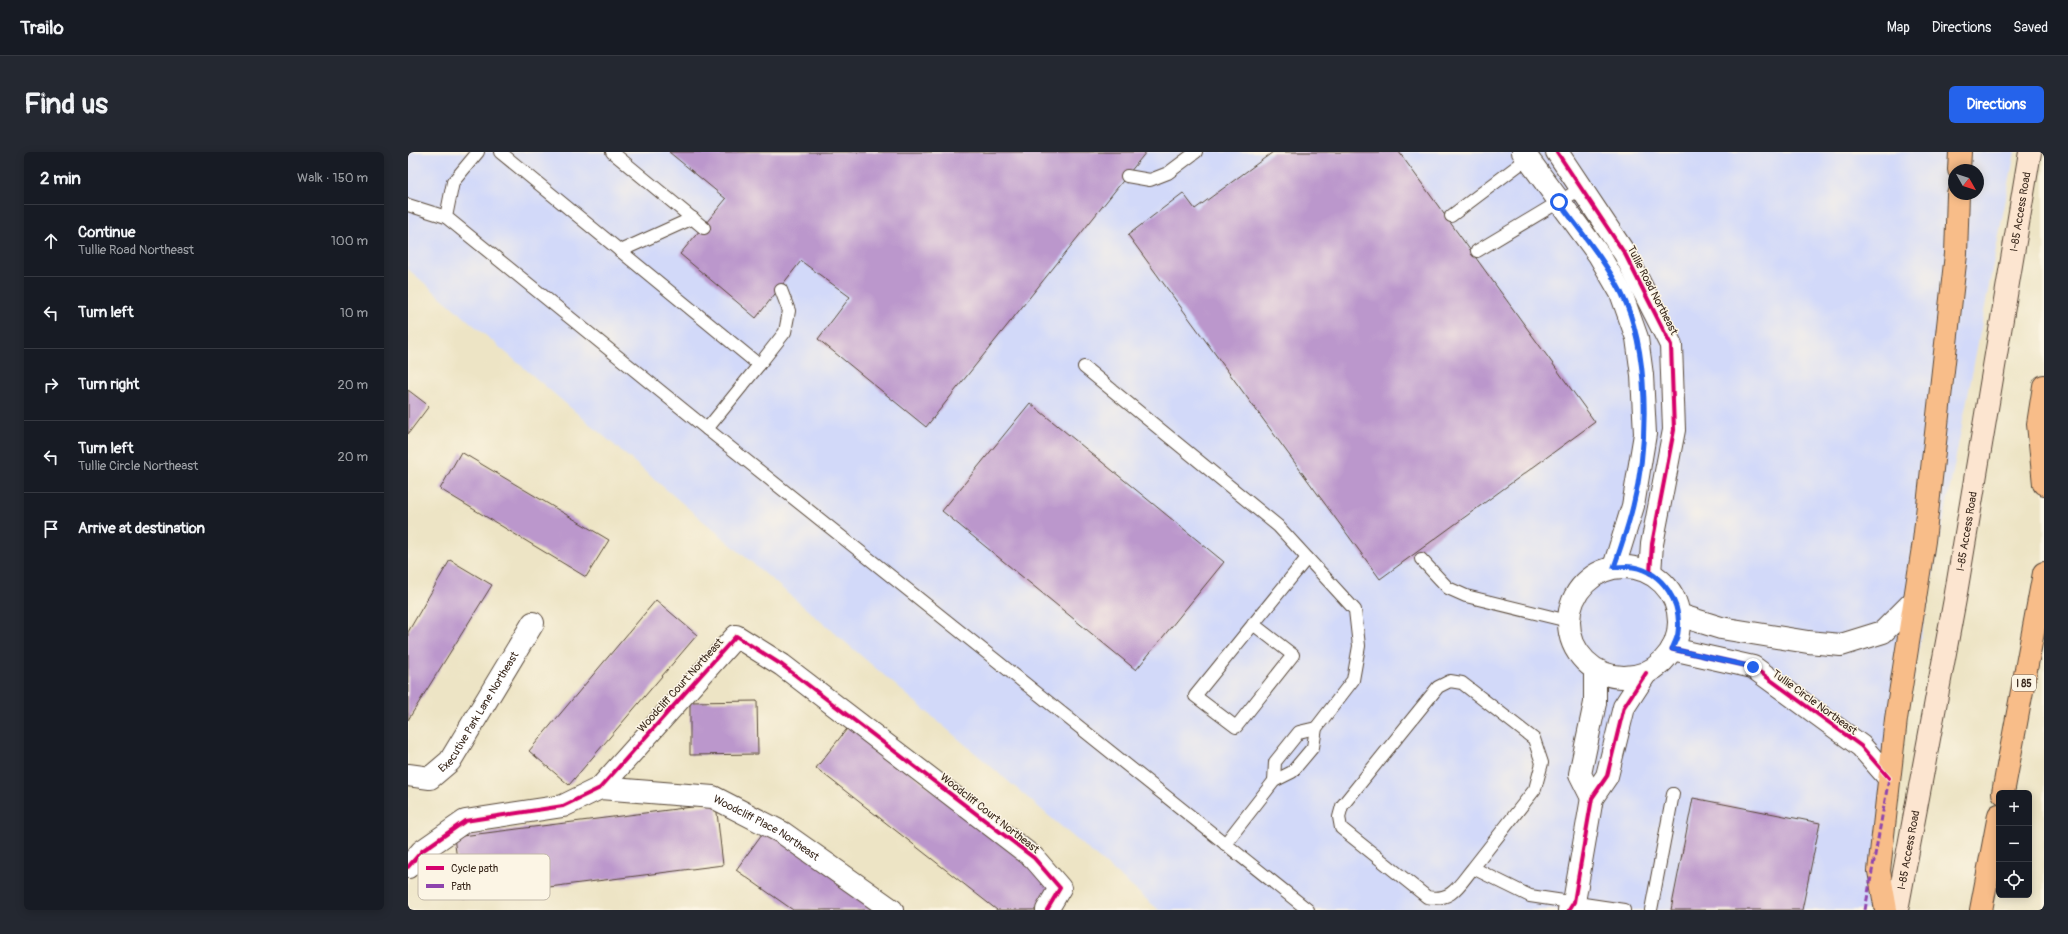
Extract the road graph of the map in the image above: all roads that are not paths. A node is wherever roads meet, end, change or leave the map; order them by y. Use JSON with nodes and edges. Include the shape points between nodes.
{"nodes":[{"id":1,"x":478,"y":152,"type":"edge"},
{"id":2,"x":500,"y":152,"type":"edge"},
{"id":3,"x":612,"y":152,"type":"edge"},
{"id":4,"x":1196,"y":152,"type":"edge"},
{"id":5,"x":1557,"y":152,"type":"edge"},
{"id":6,"x":1960,"y":152,"type":"edge"},
{"id":7,"x":2030,"y":152,"type":"edge"},
{"id":8,"x":1529,"y":154,"type":"edge"},
{"id":9,"x":1959,"y":164,"type":"edge"},
{"id":10,"x":1127,"y":176,"type":"dead end"},
{"id":11,"x":1582,"y":188,"type":"junction"},
{"id":12,"x":1958,"y":200,"type":"edge"},
{"id":13,"x":1559,"y":202,"type":"junction"},
{"id":14,"x":408,"y":205,"type":"edge"},
{"id":15,"x":1451,"y":216,"type":"dead end"},
{"id":16,"x":446,"y":217,"type":"junction"},
{"id":17,"x":693,"y":218,"type":"junction"},
{"id":18,"x":704,"y":228,"type":"dead end"},
{"id":19,"x":620,"y":251,"type":"junction"},
{"id":20,"x":1477,"y":251,"type":"dead end"},
{"id":21,"x":781,"y":290,"type":"dead end"},
{"id":22,"x":759,"y":365,"type":"junction"},
{"id":23,"x":1084,"y":367,"type":"dead end"},
{"id":24,"x":2044,"y":386,"type":"edge"},
{"id":25,"x":707,"y":429,"type":"junction"},
{"id":26,"x":2044,"y":484,"type":"edge"},
{"id":27,"x":1307,"y":558,"type":"junction"},
{"id":28,"x":1421,"y":559,"type":"dead end"},
{"id":29,"x":1614,"y":567,"type":"junction"},
{"id":30,"x":1650,"y":573,"type":"junction"},
{"id":31,"x":2044,"y":573,"type":"edge"},
{"id":32,"x":1915,"y":600,"type":"junction"},
{"id":33,"x":1679,"y":615,"type":"junction"},
{"id":34,"x":1568,"y":621,"type":"junction"},
{"id":35,"x":533,"y":623,"type":"dead end"},
{"id":36,"x":1253,"y":624,"type":"junction"},
{"id":37,"x":1672,"y":649,"type":"junction"},
{"id":38,"x":1594,"y":670,"type":"junction"},
{"id":39,"x":1646,"y":673,"type":"junction"},
{"id":40,"x":1316,"y":728,"type":"junction"},
{"id":41,"x":408,"y":775,"type":"edge"},
{"id":42,"x":1889,"y":778,"type":"junction"},
{"id":43,"x":1274,"y":781,"type":"junction"},
{"id":44,"x":600,"y":788,"type":"junction"},
{"id":45,"x":2004,"y":790,"type":"edge"},
{"id":46,"x":1673,"y":794,"type":"dead end"},
{"id":47,"x":1592,"y":798,"type":"junction"},
{"id":48,"x":1997,"y":826,"type":"edge"},
{"id":49,"x":1225,"y":844,"type":"junction"},
{"id":50,"x":419,"y":854,"type":"edge"},
{"id":51,"x":418,"y":856,"type":"edge"},
{"id":52,"x":408,"y":867,"type":"edge"},
{"id":53,"x":1473,"y":868,"type":"junction"},
{"id":54,"x":1572,"y":906,"type":"edge"},
{"id":55,"x":892,"y":910,"type":"edge"},
{"id":56,"x":1047,"y":910,"type":"edge"},
{"id":57,"x":1308,"y":910,"type":"edge"},
{"id":58,"x":1624,"y":910,"type":"edge"},
{"id":59,"x":1650,"y":910,"type":"edge"},
{"id":60,"x":1886,"y":910,"type":"edge"},
{"id":61,"x":1897,"y":910,"type":"edge"},
{"id":62,"x":1981,"y":910,"type":"edge"}],
"edges":[{"from":1,"to":16,"type":"lane","via":[[453,182]]},
{"from":2,"to":19,"type":"lane"},
{"from":3,"to":17,"type":"lane"},
{"from":4,"to":10,"type":"lane","via":[[1168,173],[1156,178],[1150,180]]},
{"from":5,"to":11,"type":"street","name":"Tullie Road Northeast"},
{"from":6,"to":9,"type":"highway"},
{"from":7,"to":61,"type":"main road","name":"I-85 Access Road","via":[[1953,607]]},
{"from":8,"to":13,"type":"street"},
{"from":8,"to":15,"type":"lane"},
{"from":11,"to":13,"type":"lane"},
{"from":11,"to":30,"type":"street","name":"Tullie Road Northeast","via":[[1625,254],[1671,345],[1674,430],[1652,544]]},
{"from":12,"to":32,"type":"highway","via":[[1955,262],[1924,541]]},
{"from":13,"to":20,"type":"lane"},
{"from":13,"to":29,"type":"street","via":[[1599,255],[1621,293],[1637,338],[1645,434],[1633,506]]},
{"from":14,"to":16,"type":"lane"},
{"from":16,"to":25,"type":"lane"},
{"from":17,"to":18,"type":"lane"},
{"from":17,"to":19,"type":"lane"},
{"from":19,"to":22,"type":"lane"},
{"from":21,"to":22,"type":"lane","via":[[789,311],[785,332]]},
{"from":22,"to":25,"type":"lane"},
{"from":23,"to":27,"type":"lane","via":[[1278,526]]},
{"from":24,"to":26,"type":"highway","via":[[2038,424]]},
{"from":25,"to":49,"type":"lane"},
{"from":27,"to":36,"type":"lane"},
{"from":27,"to":40,"type":"lane","via":[[1355,610],[1359,646],[1353,680]]},
{"from":28,"to":34,"type":"lane","via":[[1448,588],[1466,596]]},
{"from":29,"to":30,"type":"street","via":[[1633,567]]},
{"from":29,"to":34,"type":"street","via":[[1596,574],[1581,586],[1570,605]]},
{"from":30,"to":33,"type":"street","via":[[1664,584],[1674,598]]},
{"from":31,"to":45,"type":"highway","number":"I 85"},
{"from":32,"to":33,"type":"street","via":[[1883,632],[1841,645],[1721,628]]},
{"from":32,"to":42,"type":"highway"},
{"from":33,"to":37,"type":"street","via":[[1678,633]]},
{"from":34,"to":38,"type":"street","via":[[1571,640],[1580,657]]},
{"from":35,"to":41,"type":"street","name":"Executive Park Lane Northeast","via":[[450,761],[430,778]]},
{"from":36,"to":36,"type":"lane","via":[[1195,696],[1236,727],[1293,655]]},
{"from":37,"to":39,"type":"street","via":[[1661,663]]},
{"from":37,"to":42,"type":"street","name":"Tullie Circle Northeast","via":[[1753,667],[1861,746]]},
{"from":38,"to":39,"type":"street","via":[[1612,677],[1630,678]]},
{"from":38,"to":47,"type":"street","via":[[1595,703],[1580,774]]},
{"from":39,"to":47,"type":"street","via":[[1624,707],[1607,776]]},
{"from":40,"to":43,"type":"lane","via":[[1313,747],[1292,772]]},
{"from":40,"to":43,"type":"lane","via":[[1299,732],[1275,762]]},
{"from":42,"to":60,"type":"highway","via":[[1879,871]]},
{"from":43,"to":49,"type":"lane"},
{"from":44,"to":50,"type":"street","name":"Woodcliff Court Northeast","via":[[564,806],[466,821]]},
{"from":44,"to":55,"type":"street","name":"Woodcliff Place Northeast","via":[[713,797],[783,833]]},
{"from":44,"to":56,"type":"street","name":"Woodcliff Court Northeast","via":[[736,636],[782,665],[1034,858],[1060,888]]},
{"from":46,"to":59,"type":"lane"},
{"from":47,"to":54,"type":"street"},
{"from":48,"to":62,"type":"highway"},
{"from":49,"to":57,"type":"lane"},
{"from":51,"to":52,"type":"street","name":"Woodcliff Court Northeast"},
{"from":53,"to":53,"type":"lane","via":[[1535,789],[1542,763],[1534,739],[1462,683],[1450,681],[1438,688],[1342,806],[1339,817],[1341,828],[1427,897],[1439,899],[1452,894]]},
{"from":53,"to":54,"type":"lane","via":[[1530,896]]},
{"from":54,"to":58,"type":"lane"}]}
